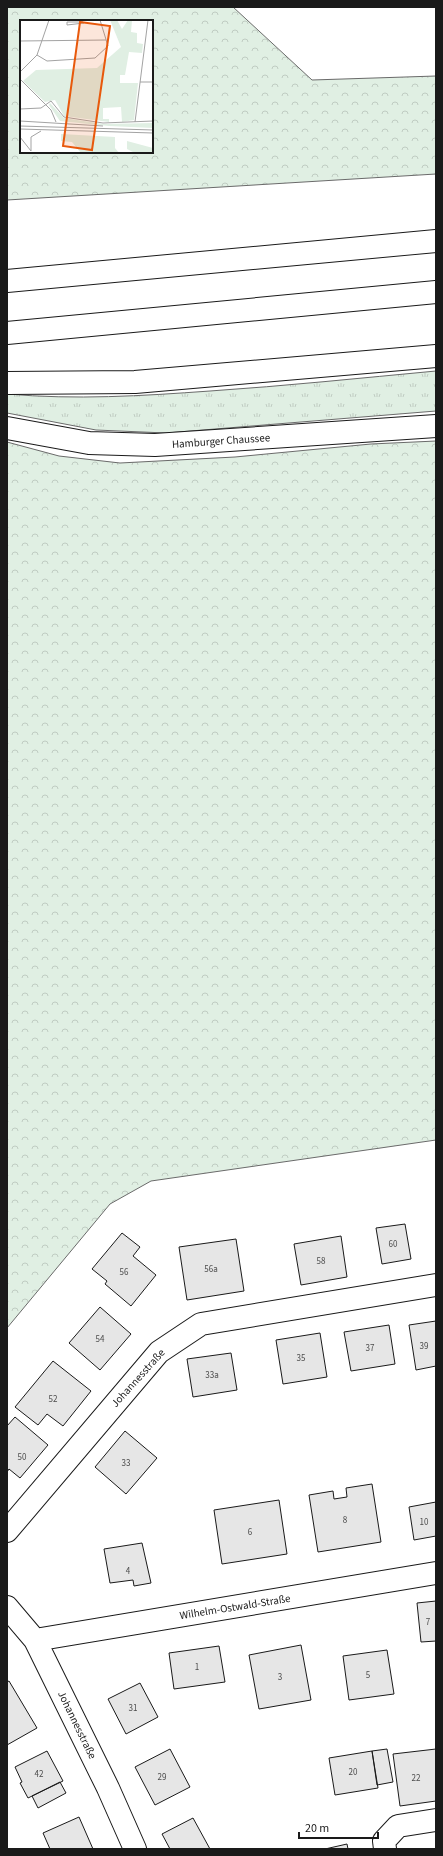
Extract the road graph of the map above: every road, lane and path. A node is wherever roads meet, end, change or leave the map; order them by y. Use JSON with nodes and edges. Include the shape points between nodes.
{"nodes":[{"id":1,"x":436,"y":241,"type":"edge"},
{"id":2,"x":7,"y":281,"type":"edge"},
{"id":3,"x":436,"y":292,"type":"edge"},
{"id":4,"x":7,"y":333,"type":"edge"},
{"id":5,"x":436,"y":356,"type":"edge"},
{"id":6,"x":7,"y":383,"type":"edge"},
{"id":7,"x":436,"y":426,"type":"edge"},
{"id":8,"x":7,"y":428,"type":"edge"},
{"id":9,"x":436,"y":1285,"type":"edge"},
{"id":10,"x":7,"y":1531,"type":"edge"},
{"id":11,"x":436,"y":1573,"type":"edge"},
{"id":12,"x":7,"y":1607,"type":"edge"},
{"id":13,"x":35,"y":1640,"type":"junction"},
{"id":14,"x":436,"y":1820,"type":"edge"},
{"id":15,"x":135,"y":1849,"type":"edge"},
{"id":16,"x":385,"y":1849,"type":"edge"}],
"edges":[{"from":1,"to":2,"type":"main road"},
{"from":3,"to":4,"type":"main road"},
{"from":5,"to":6,"type":"main road","via":[[135,382]]},
{"from":7,"to":8,"type":"main road","name":"Hamburger Chaussee","via":[[155,445],[89,444]]},
{"from":9,"to":10,"type":"main road","name":"Johannesstraße","via":[[201,1324],[159,1352]]},
{"from":11,"to":13,"type":"main road","name":"Wilhelm-Ostwald-Straße"},
{"from":12,"to":13,"type":"main road","name":"Johannesstraße"},
{"from":13,"to":15,"type":"main road","name":"Johannesstraße"},
{"from":14,"to":16,"type":"main road","via":[[398,1826],[384,1840]]}]}
